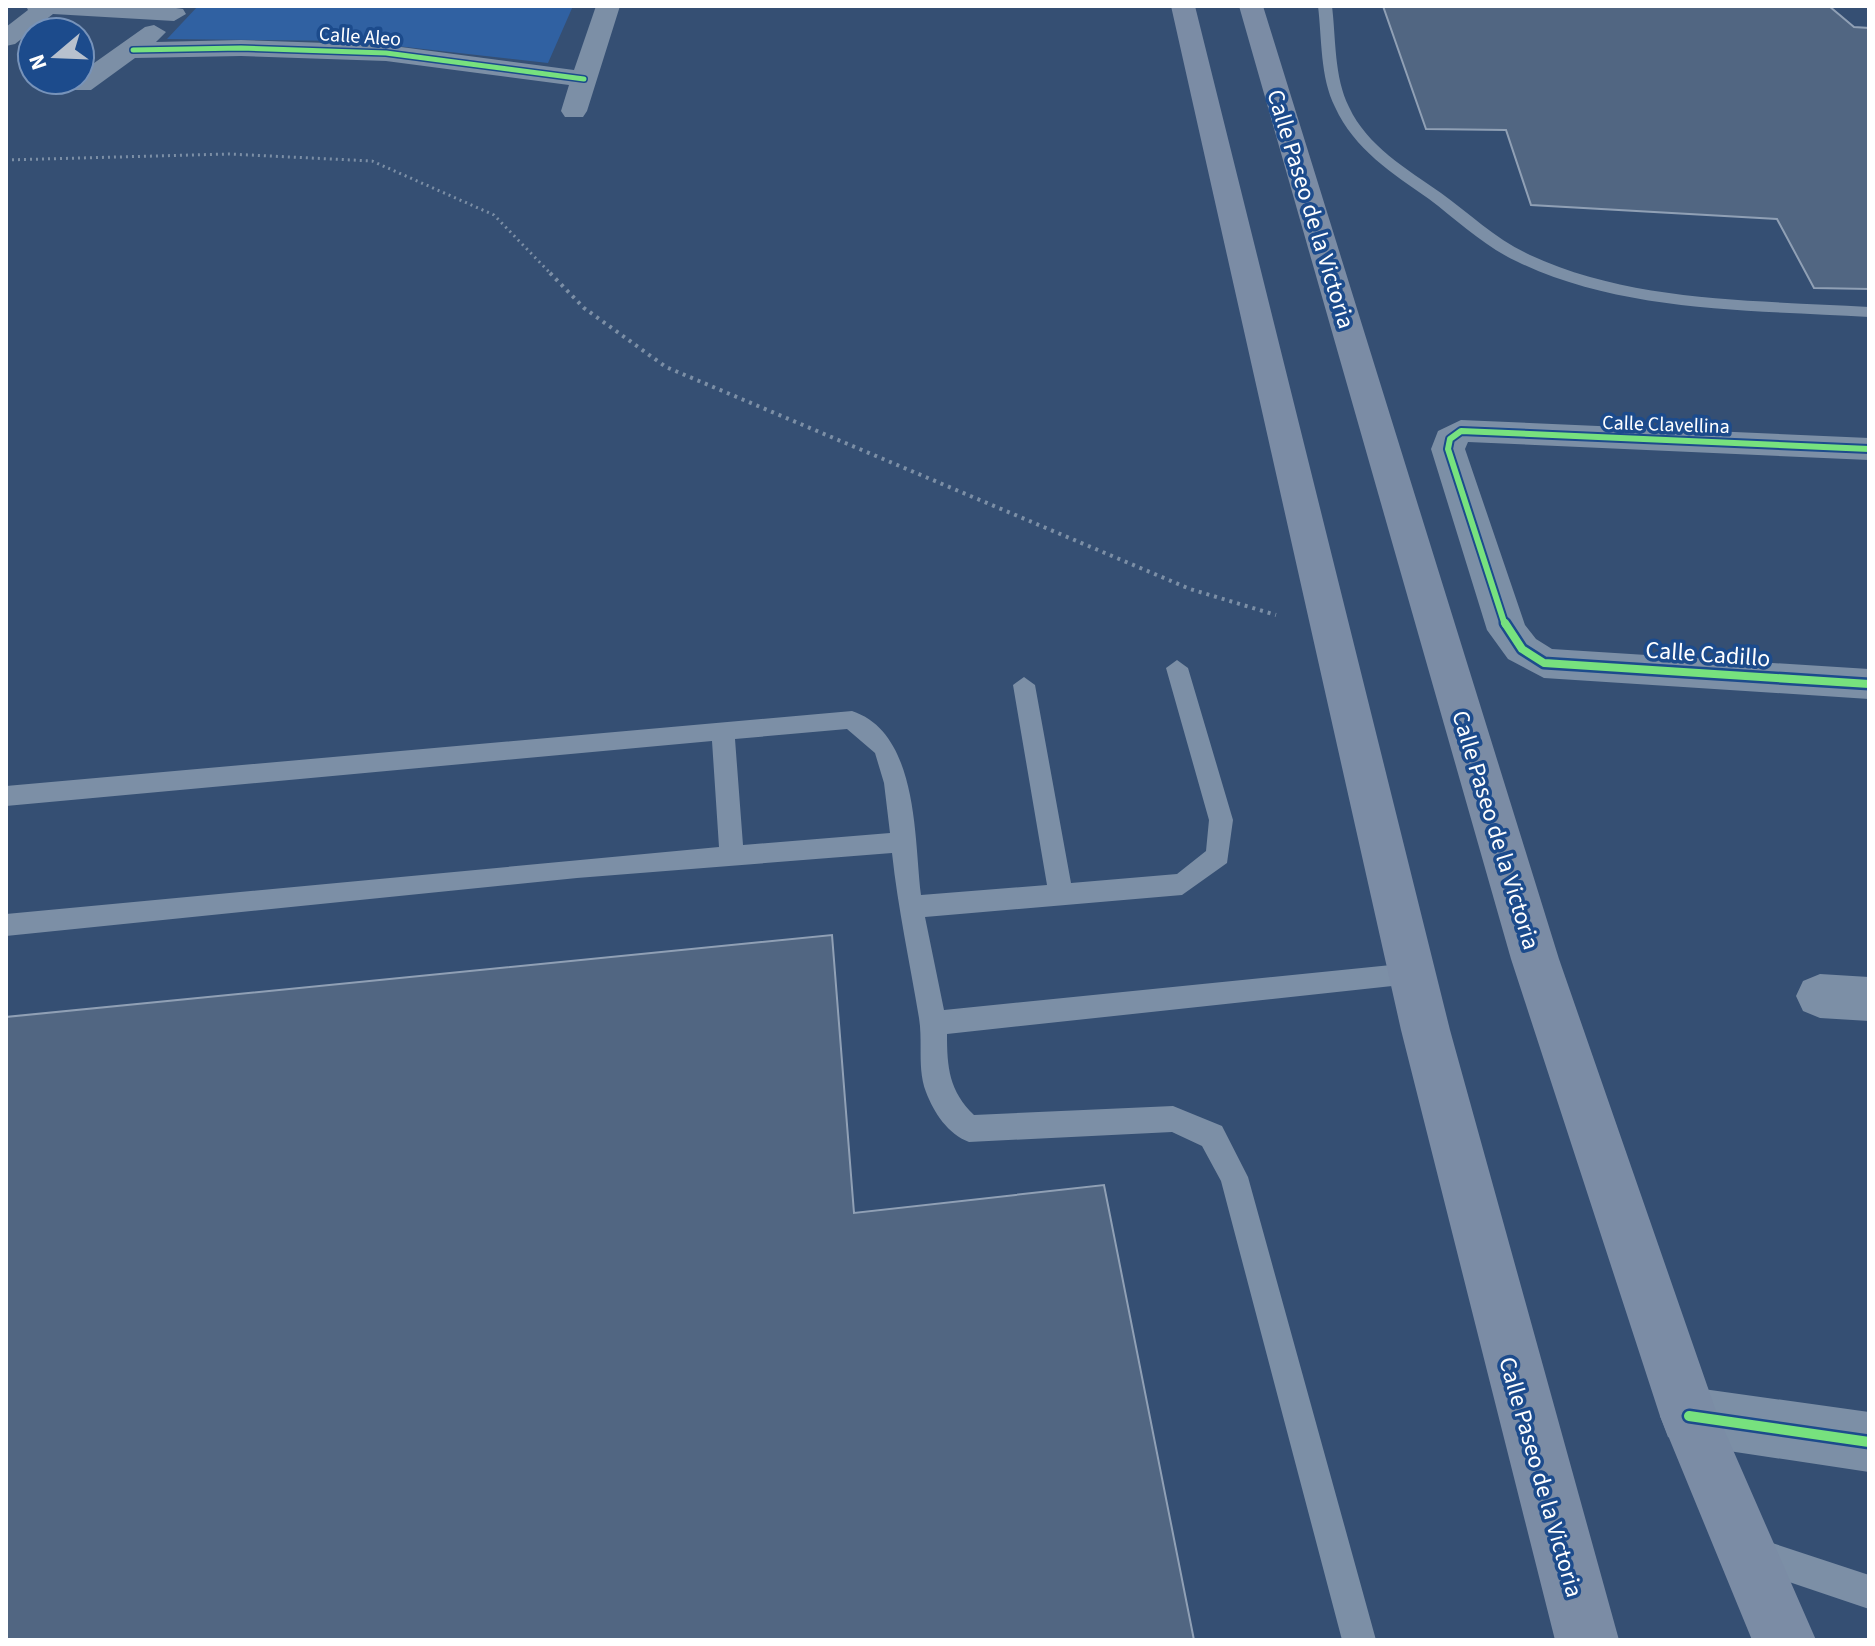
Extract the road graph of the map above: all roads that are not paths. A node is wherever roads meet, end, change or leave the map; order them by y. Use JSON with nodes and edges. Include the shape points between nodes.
{"nodes":[{"id":1,"x":16,"y":6,"type":"edge"},
{"id":2,"x":38,"y":6,"type":"edge"},
{"id":3,"x":47,"y":6,"type":"edge"},
{"id":4,"x":608,"y":6,"type":"edge"},
{"id":5,"x":1183,"y":6,"type":"edge"},
{"id":6,"x":1251,"y":6,"type":"edge"},
{"id":7,"x":1325,"y":6,"type":"edge"},
{"id":8,"x":178,"y":10,"type":"edge"},
{"id":9,"x":6,"y":13,"type":"edge"},
{"id":10,"x":6,"y":39,"type":"edge"},
{"id":11,"x":133,"y":50,"type":"junction"},
{"id":12,"x":96,"y":73,"type":"edge"},
{"id":13,"x":584,"y":79,"type":"junction"},
{"id":14,"x":574,"y":111,"type":"dead end"},
{"id":15,"x":1869,"y":312,"type":"edge"},
{"id":16,"x":1869,"y":449,"type":"edge"},
{"id":17,"x":1544,"y":663,"type":"joint"},
{"id":18,"x":1177,"y":668,"type":"dead end"},
{"id":19,"x":1869,"y":684,"type":"edge"},
{"id":20,"x":1024,"y":685,"type":"dead end"},
{"id":21,"x":723,"y":732,"type":"junction"},
{"id":22,"x":6,"y":796,"type":"edge"},
{"id":23,"x":905,"y":842,"type":"junction"},
{"id":24,"x":732,"y":856,"type":"junction"},
{"id":25,"x":1061,"y":894,"type":"junction"},
{"id":26,"x":910,"y":907,"type":"junction"},
{"id":27,"x":6,"y":925,"type":"edge"},
{"id":28,"x":1411,"y":975,"type":"junction"},
{"id":29,"x":1820,"y":996,"type":"dead end"},
{"id":30,"x":1869,"y":999,"type":"edge"},
{"id":31,"x":933,"y":1023,"type":"junction"},
{"id":32,"x":1689,"y":1416,"type":"junction"},
{"id":33,"x":1869,"y":1442,"type":"edge"},
{"id":34,"x":1747,"y":1552,"type":"junction"},
{"id":35,"x":1869,"y":1592,"type":"edge"},
{"id":36,"x":1359,"y":1640,"type":"edge"},
{"id":37,"x":1587,"y":1640,"type":"edge"},
{"id":38,"x":1784,"y":1640,"type":"edge"}],
"edges":[{"from":1,"to":9,"type":"street"},
{"from":2,"to":3,"type":"street"},
{"from":3,"to":8,"type":"street"},
{"from":3,"to":10,"type":"street"},
{"from":4,"to":13,"type":"street"},
{"from":5,"to":28,"type":"main road","name":"Calle Paseo de la Victoria"},
{"from":6,"to":32,"type":"main road","name":"Calle Paseo de la Victoria","via":[[1535,959]]},
{"from":7,"to":15,"type":"lane","via":[[1340,104],[1352,124],[1403,174],[1522,258],[1562,276],[1647,293]]},
{"from":8,"to":11,"type":"street"},
{"from":11,"to":12,"type":"street"},
{"from":11,"to":13,"type":"street","name":"Calle Aleo","via":[[386,53]]},
{"from":13,"to":14,"type":"street"},
{"from":16,"to":17,"type":"street","name":"Calle Clavellina","via":[[1461,431],[1450,439],[1448,449],[1507,630],[1522,649]]},
{"from":17,"to":19,"type":"street","name":"Calle Cadillo"},
{"from":18,"to":25,"type":"lane","via":[[1221,820],[1218,856],[1182,884]]},
{"from":20,"to":25,"type":"lane"},
{"from":21,"to":22,"type":"lane"},
{"from":21,"to":23,"type":"lane","via":[[852,720],[885,748]]},
{"from":21,"to":24,"type":"lane"},
{"from":23,"to":24,"type":"lane"},
{"from":23,"to":26,"type":"lane"},
{"from":24,"to":27,"type":"lane"},
{"from":25,"to":26,"type":"lane"},
{"from":26,"to":31,"type":"lane"},
{"from":28,"to":31,"type":"lane"},
{"from":28,"to":37,"type":"main road","name":"Calle Paseo de la Victoria","via":[[1518,1400]]},
{"from":29,"to":30,"type":"street"},
{"from":31,"to":36,"type":"lane","via":[[934,1077],[946,1110],[969,1129],[1173,1119],[1212,1136],[1234,1177]]},
{"from":32,"to":33,"type":"street"},
{"from":32,"to":34,"type":"main road","name":"Calle Paseo de la Victoria"},
{"from":34,"to":35,"type":"lane"},
{"from":34,"to":38,"type":"main road","name":"Calle Paseo de la Victoria"}]}
